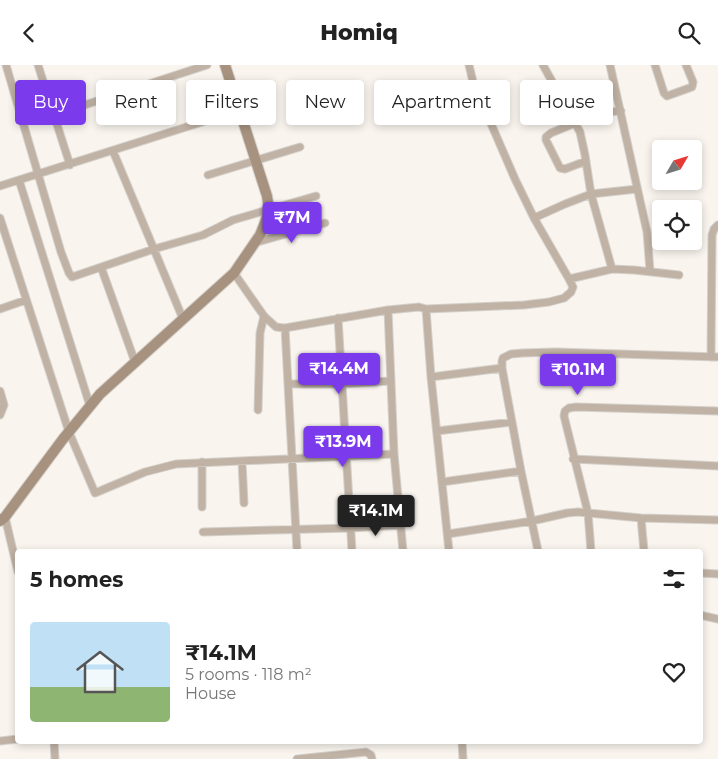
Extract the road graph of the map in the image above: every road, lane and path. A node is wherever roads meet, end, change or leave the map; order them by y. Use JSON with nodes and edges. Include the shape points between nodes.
{"nodes":[{"id":1,"x":6,"y":65,"type":"edge"},
{"id":2,"x":48,"y":65,"type":"edge"},
{"id":3,"x":207,"y":65,"type":"edge"},
{"id":4,"x":225,"y":65,"type":"edge"},
{"id":5,"x":469,"y":65,"type":"edge"},
{"id":6,"x":543,"y":65,"type":"edge"},
{"id":7,"x":610,"y":65,"type":"edge"},
{"id":8,"x":655,"y":65,"type":"edge"},
{"id":9,"x":686,"y":65,"type":"edge"},
{"id":10,"x":38,"y":67,"type":"edge"},
{"id":11,"x":42,"y":80,"type":"edge"},
{"id":12,"x":230,"y":80,"type":"edge"},
{"id":13,"x":552,"y":80,"type":"edge"},
{"id":14,"x":86,"y":105,"type":"edge"},
{"id":15,"x":613,"y":111,"type":"edge"},
{"id":16,"x":621,"y":111,"type":"junction"},
{"id":17,"x":57,"y":125,"type":"edge"},
{"id":18,"x":194,"y":125,"type":"edge"},
{"id":19,"x":245,"y":125,"type":"edge"},
{"id":20,"x":571,"y":125,"type":"edge"},
{"id":21,"x":577,"y":125,"type":"edge"},
{"id":22,"x":300,"y":147,"type":"dead end"},
{"id":23,"x":113,"y":151,"type":"junction"},
{"id":24,"x":256,"y":161,"type":"junction"},
{"id":25,"x":586,"y":161,"type":"junction"},
{"id":26,"x":70,"y":165,"type":"junction"},
{"id":27,"x":37,"y":175,"type":"junction"},
{"id":28,"x":208,"y":175,"type":"dead end"},
{"id":29,"x":19,"y":180,"type":"junction"},
{"id":30,"x":0,"y":186,"type":"edge"},
{"id":31,"x":637,"y":189,"type":"junction"},
{"id":32,"x":591,"y":194,"type":"junction"},
{"id":33,"x":316,"y":196,"type":"dead end"},
{"id":34,"x":269,"y":209,"type":"junction"},
{"id":35,"x":0,"y":218,"type":"edge"},
{"id":36,"x":534,"y":218,"type":"junction"},
{"id":37,"x":325,"y":223,"type":"dead end"},
{"id":38,"x":718,"y":225,"type":"edge"},
{"id":39,"x":254,"y":243,"type":"junction"},
{"id":40,"x":154,"y":249,"type":"junction"},
{"id":41,"x":101,"y":267,"type":"junction"},
{"id":42,"x":612,"y":269,"type":"junction"},
{"id":43,"x":650,"y":271,"type":"junction"},
{"id":44,"x":234,"y":273,"type":"junction"},
{"id":45,"x":679,"y":275,"type":"dead end"},
{"id":46,"x":569,"y":279,"type":"junction"},
{"id":47,"x":26,"y":300,"type":"junction"},
{"id":48,"x":0,"y":309,"type":"edge"},
{"id":49,"x":426,"y":309,"type":"junction"},
{"id":50,"x":388,"y":310,"type":"junction"},
{"id":51,"x":264,"y":316,"type":"junction"},
{"id":52,"x":338,"y":318,"type":"junction"},
{"id":53,"x":183,"y":319,"type":"junction"},
{"id":54,"x":286,"y":327,"type":"junction"},
{"id":55,"x":714,"y":357,"type":"edge"},
{"id":56,"x":135,"y":362,"type":"junction"},
{"id":57,"x":502,"y":368,"type":"junction"},
{"id":58,"x":431,"y":377,"type":"junction"},
{"id":59,"x":390,"y":381,"type":"junction"},
{"id":60,"x":342,"y":384,"type":"junction"},
{"id":61,"x":288,"y":385,"type":"junction"},
{"id":62,"x":0,"y":391,"type":"edge"},
{"id":63,"x":90,"y":406,"type":"junction"},
{"id":64,"x":258,"y":410,"type":"dead end"},
{"id":65,"x":718,"y":411,"type":"edge"},
{"id":66,"x":0,"y":415,"type":"edge"},
{"id":67,"x":512,"y":422,"type":"junction"},
{"id":68,"x":437,"y":431,"type":"junction"},
{"id":69,"x":69,"y":432,"type":"junction"},
{"id":70,"x":394,"y":454,"type":"junction"},
{"id":71,"x":346,"y":457,"type":"junction"},
{"id":72,"x":292,"y":458,"type":"junction"},
{"id":73,"x":573,"y":459,"type":"junction"},
{"id":74,"x":242,"y":461,"type":"junction"},
{"id":75,"x":202,"y":462,"type":"junction"},
{"id":76,"x":718,"y":466,"type":"edge"},
{"id":77,"x":521,"y":471,"type":"junction"},
{"id":78,"x":442,"y":482,"type":"junction"},
{"id":79,"x":244,"y":503,"type":"dead end"},
{"id":80,"x":202,"y":507,"type":"dead end"},
{"id":81,"x":588,"y":513,"type":"junction"},
{"id":82,"x":641,"y":518,"type":"junction"},
{"id":83,"x":2,"y":519,"type":"edge"},
{"id":84,"x":718,"y":520,"type":"edge"},
{"id":85,"x":532,"y":521,"type":"junction"},
{"id":86,"x":401,"y":525,"type":"junction"},
{"id":87,"x":350,"y":528,"type":"junction"},
{"id":88,"x":296,"y":529,"type":"junction"},
{"id":89,"x":203,"y":532,"type":"dead end"},
{"id":90,"x":448,"y":534,"type":"junction"},
{"id":91,"x":297,"y":549,"type":"edge"},
{"id":92,"x":352,"y":549,"type":"edge"},
{"id":93,"x":403,"y":549,"type":"edge"},
{"id":94,"x":449,"y":549,"type":"edge"},
{"id":95,"x":538,"y":549,"type":"edge"},
{"id":96,"x":591,"y":549,"type":"edge"},
{"id":97,"x":644,"y":549,"type":"edge"},
{"id":98,"x":15,"y":562,"type":"edge"},
{"id":99,"x":703,"y":573,"type":"edge"},
{"id":100,"x":718,"y":574,"type":"edge"},
{"id":101,"x":703,"y":616,"type":"edge"},
{"id":102,"x":718,"y":619,"type":"edge"},
{"id":103,"x":15,"y":739,"type":"edge"},
{"id":104,"x":0,"y":741,"type":"edge"},
{"id":105,"x":54,"y":744,"type":"edge"},
{"id":106,"x":462,"y":744,"type":"edge"},
{"id":107,"x":56,"y":759,"type":"edge"},
{"id":108,"x":297,"y":759,"type":"edge"},
{"id":109,"x":372,"y":759,"type":"edge"},
{"id":110,"x":463,"y":759,"type":"edge"}],
"edges":[{"from":1,"to":27,"type":"street"},
{"from":2,"to":10,"type":"street"},
{"from":3,"to":14,"type":"street"},
{"from":4,"to":12,"type":"street"},
{"from":5,"to":36,"type":"street","via":[[473,82]]},
{"from":6,"to":13,"type":"street"},
{"from":7,"to":16,"type":"street"},
{"from":8,"to":9,"type":"street","via":[[667,96],[692,87]]},
{"from":10,"to":11,"type":"street"},
{"from":15,"to":16,"type":"street"},
{"from":16,"to":31,"type":"street"},
{"from":17,"to":26,"type":"street"},
{"from":18,"to":23,"type":"street"},
{"from":19,"to":24,"type":"street"},
{"from":20,"to":25,"type":"street","via":[[551,133],[546,140],[560,168]]},
{"from":21,"to":25,"type":"street"},
{"from":22,"to":24,"type":"street"},
{"from":23,"to":26,"type":"street"},
{"from":23,"to":40,"type":"street"},
{"from":24,"to":28,"type":"street"},
{"from":24,"to":34,"type":"street"},
{"from":25,"to":32,"type":"street"},
{"from":26,"to":27,"type":"street"},
{"from":27,"to":29,"type":"street"},
{"from":27,"to":41,"type":"street","via":[[70,276],[76,277]]},
{"from":29,"to":30,"type":"street"},
{"from":29,"to":63,"type":"street"},
{"from":31,"to":32,"type":"street"},
{"from":31,"to":43,"type":"street","via":[[647,232]]},
{"from":32,"to":36,"type":"street"},
{"from":32,"to":42,"type":"street"},
{"from":33,"to":34,"type":"street"},
{"from":34,"to":39,"type":"street"},
{"from":34,"to":40,"type":"street","via":[[225,223],[211,233]]},
{"from":35,"to":47,"type":"street"},
{"from":36,"to":46,"type":"street"},
{"from":37,"to":39,"type":"street"},
{"from":38,"to":55,"type":"street","via":[[712,235]]},
{"from":39,"to":44,"type":"street"},
{"from":40,"to":41,"type":"street"},
{"from":40,"to":53,"type":"street"},
{"from":41,"to":56,"type":"street"},
{"from":42,"to":43,"type":"street"},
{"from":42,"to":46,"type":"street"},
{"from":43,"to":45,"type":"street"},
{"from":44,"to":51,"type":"street"},
{"from":44,"to":53,"type":"street"},
{"from":46,"to":49,"type":"street","via":[[571,292],[564,298],[549,302]]},
{"from":47,"to":48,"type":"street"},
{"from":47,"to":69,"type":"street"},
{"from":49,"to":50,"type":"street"},
{"from":49,"to":58,"type":"street"},
{"from":50,"to":52,"type":"street"},
{"from":50,"to":59,"type":"street"},
{"from":51,"to":54,"type":"street","via":[[276,327]]},
{"from":51,"to":64,"type":"street","via":[[260,333]]},
{"from":52,"to":54,"type":"street"},
{"from":52,"to":60,"type":"street"},
{"from":53,"to":56,"type":"street"},
{"from":54,"to":61,"type":"street"},
{"from":55,"to":57,"type":"street","via":[[522,353],[503,358]]},
{"from":56,"to":63,"type":"street"},
{"from":57,"to":58,"type":"street"},
{"from":57,"to":67,"type":"street"},
{"from":58,"to":68,"type":"street"},
{"from":59,"to":60,"type":"street"},
{"from":59,"to":70,"type":"street"},
{"from":60,"to":61,"type":"street"},
{"from":60,"to":71,"type":"street"},
{"from":61,"to":72,"type":"street"},
{"from":62,"to":66,"type":"street","via":[[4,405]]},
{"from":63,"to":69,"type":"street"},
{"from":65,"to":73,"type":"street","via":[[569,408],[564,416]]},
{"from":67,"to":68,"type":"street"},
{"from":67,"to":77,"type":"street"},
{"from":68,"to":78,"type":"street"},
{"from":69,"to":75,"type":"street","via":[[95,493],[162,466]]},
{"from":69,"to":83,"type":"street"},
{"from":70,"to":71,"type":"street"},
{"from":70,"to":86,"type":"street"},
{"from":71,"to":72,"type":"street"},
{"from":71,"to":87,"type":"street"},
{"from":72,"to":74,"type":"street"},
{"from":72,"to":88,"type":"street"},
{"from":73,"to":76,"type":"street"},
{"from":73,"to":81,"type":"street"},
{"from":74,"to":75,"type":"street"},
{"from":74,"to":79,"type":"street"},
{"from":75,"to":80,"type":"street"},
{"from":77,"to":78,"type":"street"},
{"from":77,"to":85,"type":"street"},
{"from":78,"to":90,"type":"street"},
{"from":81,"to":82,"type":"street"},
{"from":81,"to":85,"type":"street","via":[[567,513]]},
{"from":81,"to":96,"type":"street"},
{"from":82,"to":84,"type":"street"},
{"from":82,"to":97,"type":"street"},
{"from":83,"to":98,"type":"street"},
{"from":85,"to":90,"type":"street"},
{"from":85,"to":95,"type":"street"},
{"from":86,"to":87,"type":"street"},
{"from":86,"to":93,"type":"street"},
{"from":87,"to":88,"type":"street"},
{"from":87,"to":92,"type":"street"},
{"from":88,"to":89,"type":"street"},
{"from":88,"to":91,"type":"street"},
{"from":90,"to":94,"type":"street"},
{"from":99,"to":100,"type":"street"},
{"from":101,"to":102,"type":"street"},
{"from":103,"to":104,"type":"street"},
{"from":105,"to":107,"type":"street"},
{"from":106,"to":110,"type":"street"},
{"from":108,"to":109,"type":"street","via":[[366,752]]}]}
